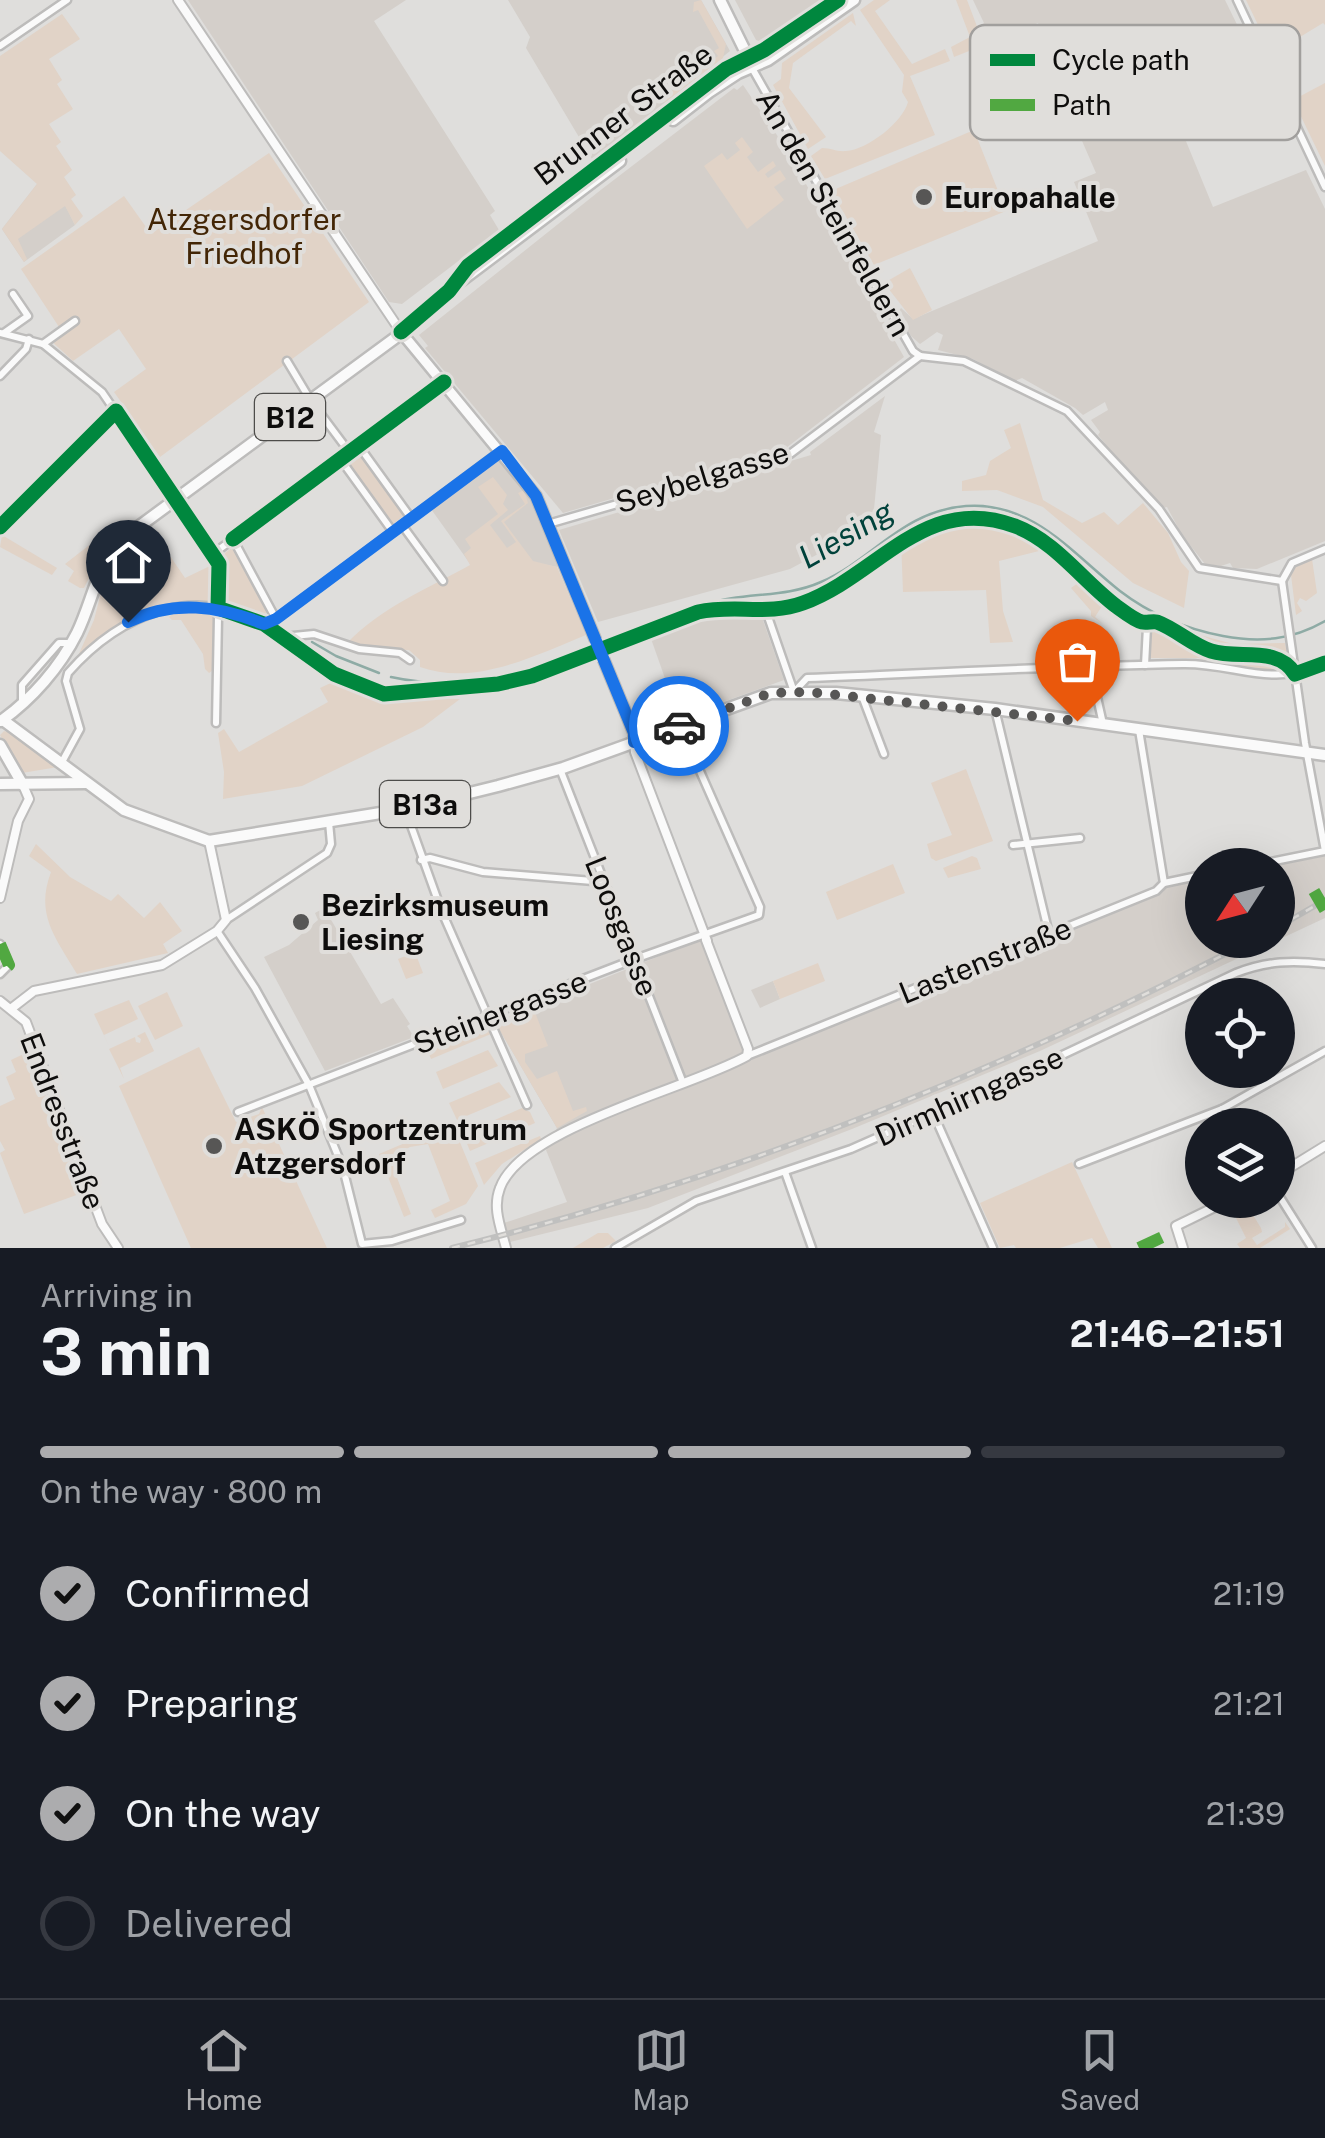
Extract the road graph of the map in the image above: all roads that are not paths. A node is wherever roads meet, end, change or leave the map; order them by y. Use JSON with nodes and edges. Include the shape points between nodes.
{"nodes":[{"id":1,"x":68,"y":0,"type":"edge"},
{"id":2,"x":178,"y":0,"type":"edge"},
{"id":3,"x":720,"y":0,"type":"edge"},
{"id":4,"x":838,"y":0,"type":"edge"},
{"id":5,"x":854,"y":0,"type":"edge"},
{"id":6,"x":1237,"y":0,"type":"edge"},
{"id":7,"x":1249,"y":25,"type":"edge"},
{"id":8,"x":0,"y":46,"type":"edge"},
{"id":9,"x":750,"y":62,"type":"junction"},
{"id":10,"x":1300,"y":134,"type":"edge"},
{"id":11,"x":1325,"y":187,"type":"edge"},
{"id":12,"x":13,"y":294,"type":"dead end"},
{"id":13,"x":74,"y":321,"type":"dead end"},
{"id":14,"x":401,"y":332,"type":"junction"},
{"id":15,"x":2,"y":333,"type":"edge"},
{"id":16,"x":29,"y":339,"type":"junction"},
{"id":17,"x":43,"y":344,"type":"junction"},
{"id":18,"x":920,"y":356,"type":"junction"},
{"id":19,"x":287,"y":361,"type":"dead end"},
{"id":20,"x":0,"y":376,"type":"edge"},
{"id":21,"x":444,"y":382,"type":"junction"},
{"id":22,"x":312,"y":401,"type":"junction"},
{"id":23,"x":116,"y":412,"type":"junction"},
{"id":24,"x":359,"y":446,"type":"junction"},
{"id":25,"x":502,"y":451,"type":"junction"},
{"id":26,"x":350,"y":453,"type":"junction"},
{"id":27,"x":341,"y":460,"type":"junction"},
{"id":28,"x":176,"y":500,"type":"junction"},
{"id":29,"x":411,"y":518,"type":"junction"},
{"id":30,"x":548,"y":524,"type":"junction"},
{"id":31,"x":402,"y":525,"type":"junction"},
{"id":32,"x":0,"y":528,"type":"edge"},
{"id":33,"x":393,"y":532,"type":"junction"},
{"id":34,"x":233,"y":540,"type":"junction"},
{"id":35,"x":1325,"y":549,"type":"edge"},
{"id":36,"x":213,"y":554,"type":"junction"},
{"id":37,"x":1068,"y":565,"type":"dead end"},
{"id":38,"x":443,"y":580,"type":"dead end"},
{"id":39,"x":1282,"y":582,"type":"junction"},
{"id":40,"x":218,"y":608,"type":"junction"},
{"id":41,"x":766,"y":611,"type":"dead end"},
{"id":42,"x":276,"y":619,"type":"junction"},
{"id":43,"x":264,"y":624,"type":"junction"},
{"id":44,"x":281,"y":637,"type":"junction"},
{"id":45,"x":410,"y":660,"type":"dead end"},
{"id":46,"x":1325,"y":663,"type":"edge"},
{"id":47,"x":1145,"y":665,"type":"junction"},
{"id":48,"x":1090,"y":666,"type":"junction"},
{"id":49,"x":1295,"y":674,"type":"junction"},
{"id":50,"x":344,"y":679,"type":"dead end"},
{"id":51,"x":794,"y":692,"type":"junction"},
{"id":52,"x":862,"y":696,"type":"junction"},
{"id":53,"x":994,"y":710,"type":"junction"},
{"id":54,"x":1,"y":720,"type":"edge"},
{"id":55,"x":216,"y":723,"type":"dead end"},
{"id":56,"x":1104,"y":724,"type":"junction"},
{"id":57,"x":680,"y":726,"type":"junction"},
{"id":58,"x":1139,"y":728,"type":"junction"},
{"id":59,"x":634,"y":742,"type":"junction"},
{"id":60,"x":0,"y":745,"type":"edge"},
{"id":61,"x":1317,"y":752,"type":"edge"},
{"id":62,"x":884,"y":754,"type":"dead end"},
{"id":63,"x":64,"y":764,"type":"junction"},
{"id":64,"x":560,"y":769,"type":"junction"},
{"id":65,"x":64,"y":782,"type":"junction"},
{"id":66,"x":86,"y":783,"type":"junction"},
{"id":67,"x":0,"y":784,"type":"edge"},
{"id":68,"x":23,"y":784,"type":"junction"},
{"id":69,"x":405,"y":809,"type":"junction"},
{"id":70,"x":329,"y":822,"type":"junction"},
{"id":71,"x":1080,"y":838,"type":"dead end"},
{"id":72,"x":209,"y":841,"type":"junction"},
{"id":73,"x":1026,"y":843,"type":"junction"},
{"id":74,"x":1013,"y":845,"type":"dead end"},
{"id":75,"x":1325,"y":851,"type":"edge"},
{"id":76,"x":1295,"y":857,"type":"edge"},
{"id":77,"x":421,"y":860,"type":"junction"},
{"id":78,"x":1185,"y":879,"type":"edge"},
{"id":79,"x":605,"y":882,"type":"junction"},
{"id":80,"x":1164,"y":883,"type":"junction"},
{"id":81,"x":0,"y":898,"type":"edge"},
{"id":82,"x":226,"y":920,"type":"junction"},
{"id":83,"x":217,"y":931,"type":"junction"},
{"id":84,"x":1049,"y":934,"type":"junction"},
{"id":85,"x":705,"y":937,"type":"junction"},
{"id":86,"x":0,"y":944,"type":"edge"},
{"id":87,"x":635,"y":959,"type":"junction"},
{"id":88,"x":1325,"y":964,"type":"edge"},
{"id":89,"x":0,"y":974,"type":"edge"},
{"id":90,"x":0,"y":1001,"type":"edge"},
{"id":91,"x":12,"y":1008,"type":"junction"},
{"id":92,"x":488,"y":1017,"type":"junction"},
{"id":93,"x":1325,"y":1051,"type":"edge"},
{"id":94,"x":747,"y":1056,"type":"junction"},
{"id":95,"x":683,"y":1083,"type":"junction"},
{"id":96,"x":309,"y":1085,"type":"junction"},
{"id":97,"x":527,"y":1105,"type":"dead end"},
{"id":98,"x":1224,"y":1108,"type":"edge"},
{"id":99,"x":238,"y":1112,"type":"dead end"},
{"id":100,"x":934,"y":1113,"type":"junction"},
{"id":101,"x":1185,"y":1123,"type":"edge"},
{"id":102,"x":1325,"y":1146,"type":"edge"},
{"id":103,"x":1079,"y":1164,"type":"dead end"},
{"id":104,"x":1295,"y":1165,"type":"edge"},
{"id":105,"x":785,"y":1172,"type":"junction"},
{"id":106,"x":1191,"y":1218,"type":"edge"},
{"id":107,"x":1293,"y":1218,"type":"edge"},
{"id":108,"x":461,"y":1220,"type":"dead end"},
{"id":109,"x":634,"y":1237,"type":"junction"},
{"id":110,"x":506,"y":1246,"type":"edge"},
{"id":111,"x":118,"y":1248,"type":"edge"},
{"id":112,"x":616,"y":1248,"type":"edge"},
{"id":113,"x":641,"y":1248,"type":"edge"},
{"id":114,"x":812,"y":1248,"type":"edge"},
{"id":115,"x":994,"y":1248,"type":"edge"},
{"id":116,"x":1184,"y":1248,"type":"edge"},
{"id":117,"x":1312,"y":1248,"type":"edge"}],
"edges":[{"from":1,"to":8,"type":"street"},
{"from":2,"to":14,"type":"street"},
{"from":3,"to":9,"type":"main road"},
{"from":4,"to":9,"type":"main road","name":"Brunner Straße","number":"B12"},
{"from":5,"to":9,"type":"main road","name":"Brunner Straße","number":"B12","via":[[781,52]]},
{"from":6,"to":7,"type":"street"},
{"from":9,"to":14,"type":"main road","name":"Brunner Straße","number":"B12"},
{"from":9,"to":18,"type":"street","name":"An den Steinfeldern"},
{"from":10,"to":11,"type":"street"},
{"from":12,"to":15,"type":"street","via":[[28,316]]},
{"from":13,"to":17,"type":"street"},
{"from":14,"to":21,"type":"main road"},
{"from":14,"to":22,"type":"main road","name":"Brunner Straße","number":"B12"},
{"from":15,"to":16,"type":"street"},
{"from":16,"to":17,"type":"street"},
{"from":16,"to":20,"type":"street"},
{"from":17,"to":23,"type":"street","via":[[102,392]]},
{"from":18,"to":30,"type":"street","name":"Seybelgasse","via":[[790,454]]},
{"from":18,"to":39,"type":"street","via":[[964,361],[1067,411],[1159,509],[1199,568]]},
{"from":19,"to":22,"type":"street"},
{"from":21,"to":24,"type":"street"},
{"from":21,"to":25,"type":"main road"},
{"from":22,"to":26,"type":"street"},
{"from":22,"to":28,"type":"main road","name":"Brunner Straße","number":"B12"},
{"from":23,"to":28,"type":"street"},
{"from":23,"to":32,"type":"street"},
{"from":24,"to":26,"type":"street"},
{"from":24,"to":29,"type":"street"},
{"from":25,"to":29,"type":"street"},
{"from":25,"to":30,"type":"main road"},
{"from":26,"to":27,"type":"street"},
{"from":27,"to":33,"type":"street"},
{"from":27,"to":34,"type":"street"},
{"from":28,"to":36,"type":"street"},
{"from":28,"to":54,"type":"main road","name":"Brunner Straße","number":"B12","via":[[109,553],[72,643]]},
{"from":29,"to":31,"type":"street"},
{"from":30,"to":59,"type":"main road"},
{"from":31,"to":33,"type":"street"},
{"from":31,"to":38,"type":"street"},
{"from":33,"to":42,"type":"street"},
{"from":34,"to":36,"type":"street"},
{"from":34,"to":42,"type":"street"},
{"from":35,"to":39,"type":"street","via":[[1292,563]]},
{"from":36,"to":40,"type":"street","via":[[219,564]]},
{"from":37,"to":47,"type":"street","via":[[1148,627]]},
{"from":39,"to":49,"type":"street"},
{"from":40,"to":43,"type":"street"},
{"from":40,"to":55,"type":"street"},
{"from":40,"to":63,"type":"street","via":[[181,606],[140,616],[82,658],[66,677],[80,729]]},
{"from":41,"to":51,"type":"street"},
{"from":42,"to":43,"type":"street"},
{"from":43,"to":44,"type":"street"},
{"from":44,"to":45,"type":"street","via":[[314,634]]},
{"from":44,"to":50,"type":"street"},
{"from":46,"to":49,"type":"street"},
{"from":47,"to":48,"type":"street"},
{"from":47,"to":49,"type":"street"},
{"from":48,"to":51,"type":"street","via":[[807,678]]},
{"from":48,"to":56,"type":"street"},
{"from":49,"to":61,"type":"street"},
{"from":51,"to":52,"type":"main road","number":"B13a"},
{"from":51,"to":57,"type":"main road","number":"B13a"},
{"from":52,"to":53,"type":"main road","number":"B13a"},
{"from":52,"to":62,"type":"street"},
{"from":53,"to":56,"type":"main road","number":"B13a"},
{"from":53,"to":73,"type":"street"},
{"from":54,"to":63,"type":"main road"},
{"from":56,"to":58,"type":"main road","number":"B13a"},
{"from":57,"to":59,"type":"main road","number":"B13a"},
{"from":57,"to":85,"type":"street","name":"Steinergasse","via":[[761,913]]},
{"from":58,"to":61,"type":"main road","number":"B13a"},
{"from":58,"to":80,"type":"street"},
{"from":59,"to":64,"type":"main road","number":"B13a"},
{"from":59,"to":85,"type":"street"},
{"from":60,"to":68,"type":"main road"},
{"from":61,"to":75,"type":"street"},
{"from":63,"to":65,"type":"main road"},
{"from":63,"to":66,"type":"main road"},
{"from":64,"to":69,"type":"main road","number":"B13a"},
{"from":64,"to":79,"type":"street","name":"Loosgasse"},
{"from":65,"to":66,"type":"main road"},
{"from":65,"to":68,"type":"main road"},
{"from":66,"to":72,"type":"main road","number":"B13a","via":[[124,810]]},
{"from":67,"to":68,"type":"main road"},
{"from":68,"to":81,"type":"street","via":[[29,799]]},
{"from":69,"to":70,"type":"main road","number":"B13a"},
{"from":69,"to":77,"type":"street"},
{"from":70,"to":72,"type":"main road","number":"B13a"},
{"from":70,"to":82,"type":"street","via":[[332,844],[326,854]]},
{"from":71,"to":73,"type":"street"},
{"from":72,"to":82,"type":"street"},
{"from":73,"to":74,"type":"street"},
{"from":73,"to":84,"type":"street"},
{"from":75,"to":76,"type":"street"},
{"from":77,"to":79,"type":"street"},
{"from":77,"to":92,"type":"street"},
{"from":78,"to":80,"type":"street","name":"Lastenstraße"},
{"from":79,"to":87,"type":"street","name":"Loosgasse"},
{"from":80,"to":84,"type":"street","name":"Lastenstraße"},
{"from":82,"to":83,"type":"street"},
{"from":83,"to":91,"type":"street","via":[[162,964],[34,991]]},
{"from":83,"to":96,"type":"street"},
{"from":84,"to":94,"type":"street","name":"Lastenstraße"},
{"from":85,"to":87,"type":"street","name":"Steinergasse"},
{"from":85,"to":94,"type":"street"},
{"from":86,"to":89,"type":"street","via":[[10,965]]},
{"from":87,"to":92,"type":"street","name":"Steinergasse"},
{"from":87,"to":95,"type":"street","name":"Loosgasse"},
{"from":88,"to":100,"type":"street","name":"Dirmhirngasse","via":[[1264,962]]},
{"from":90,"to":91,"type":"street","name":"Endresstraße"},
{"from":91,"to":111,"type":"street","name":"Endresstraße","via":[[30,1031],[102,1224]]},
{"from":92,"to":96,"type":"street","name":"Steinergasse"},
{"from":92,"to":97,"type":"street"},
{"from":93,"to":98,"type":"street"},
{"from":94,"to":95,"type":"street","name":"Lastenstraße"},
{"from":95,"to":110,"type":"street","name":"Lastenstraße","via":[[578,1125],[523,1160],[500,1185],[496,1206]]},
{"from":96,"to":99,"type":"street","name":"Steinergasse"},
{"from":96,"to":108,"type":"street","via":[[342,1168],[362,1244]]},
{"from":100,"to":105,"type":"street","name":"Dirmhirngasse"},
{"from":100,"to":115,"type":"street"},
{"from":101,"to":103,"type":"street"},
{"from":102,"to":104,"type":"street"},
{"from":105,"to":109,"type":"street","name":"Dirmhirngasse","via":[[696,1201]]},
{"from":105,"to":114,"type":"street"},
{"from":106,"to":116,"type":"street","via":[[1175,1231]]},
{"from":107,"to":117,"type":"street"},
{"from":109,"to":112,"type":"street","name":"Dirmhirngasse"},
{"from":109,"to":113,"type":"street"}]}
